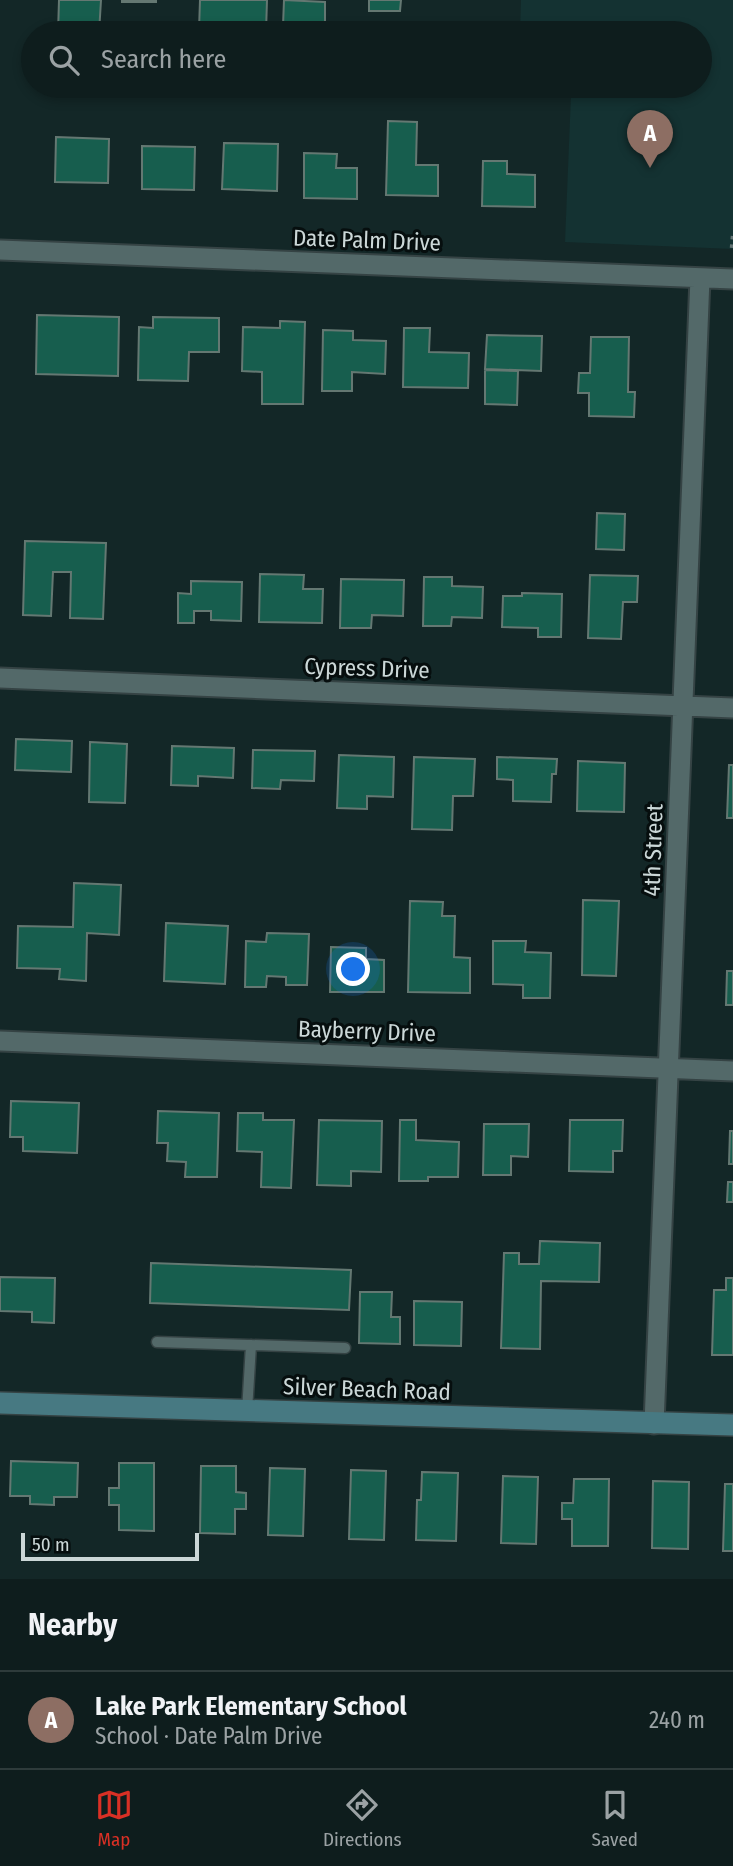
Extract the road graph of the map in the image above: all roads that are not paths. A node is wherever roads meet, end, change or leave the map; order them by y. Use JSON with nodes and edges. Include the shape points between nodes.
{"nodes":[{"id":1,"x":0,"y":250,"type":"edge"},
{"id":2,"x":700,"y":278,"type":"junction"},
{"id":3,"x":733,"y":279,"type":"edge"},
{"id":4,"x":0,"y":678,"type":"edge"},
{"id":5,"x":683,"y":705,"type":"junction"},
{"id":6,"x":733,"y":708,"type":"edge"},
{"id":7,"x":0,"y":1041,"type":"edge"},
{"id":8,"x":669,"y":1068,"type":"junction"},
{"id":9,"x":733,"y":1071,"type":"edge"},
{"id":10,"x":157,"y":1342,"type":"dead end"},
{"id":11,"x":251,"y":1345,"type":"junction"},
{"id":12,"x":345,"y":1348,"type":"dead end"},
{"id":13,"x":0,"y":1403,"type":"edge"},
{"id":14,"x":247,"y":1411,"type":"junction"},
{"id":15,"x":654,"y":1424,"type":"junction"},
{"id":16,"x":733,"y":1425,"type":"edge"}],
"edges":[{"from":1,"to":2,"type":"street","name":"Date Palm Drive"},
{"from":2,"to":3,"type":"street","name":"Date Palm Drive"},
{"from":2,"to":5,"type":"street","name":"4th Street"},
{"from":4,"to":5,"type":"street","name":"Cypress Drive"},
{"from":5,"to":6,"type":"street","name":"Cypress Drive"},
{"from":5,"to":8,"type":"street","name":"4th Street"},
{"from":7,"to":8,"type":"street","name":"Bayberry Drive"},
{"from":8,"to":9,"type":"street","name":"Bayberry Drive"},
{"from":8,"to":15,"type":"street","name":"4th Street"},
{"from":10,"to":11,"type":"lane"},
{"from":11,"to":12,"type":"lane"},
{"from":11,"to":14,"type":"lane"},
{"from":13,"to":14,"type":"street","name":"Silver Beach Road"},
{"from":14,"to":15,"type":"street","name":"Silver Beach Road"},
{"from":15,"to":16,"type":"street","name":"Silver Beach Road"}]}
